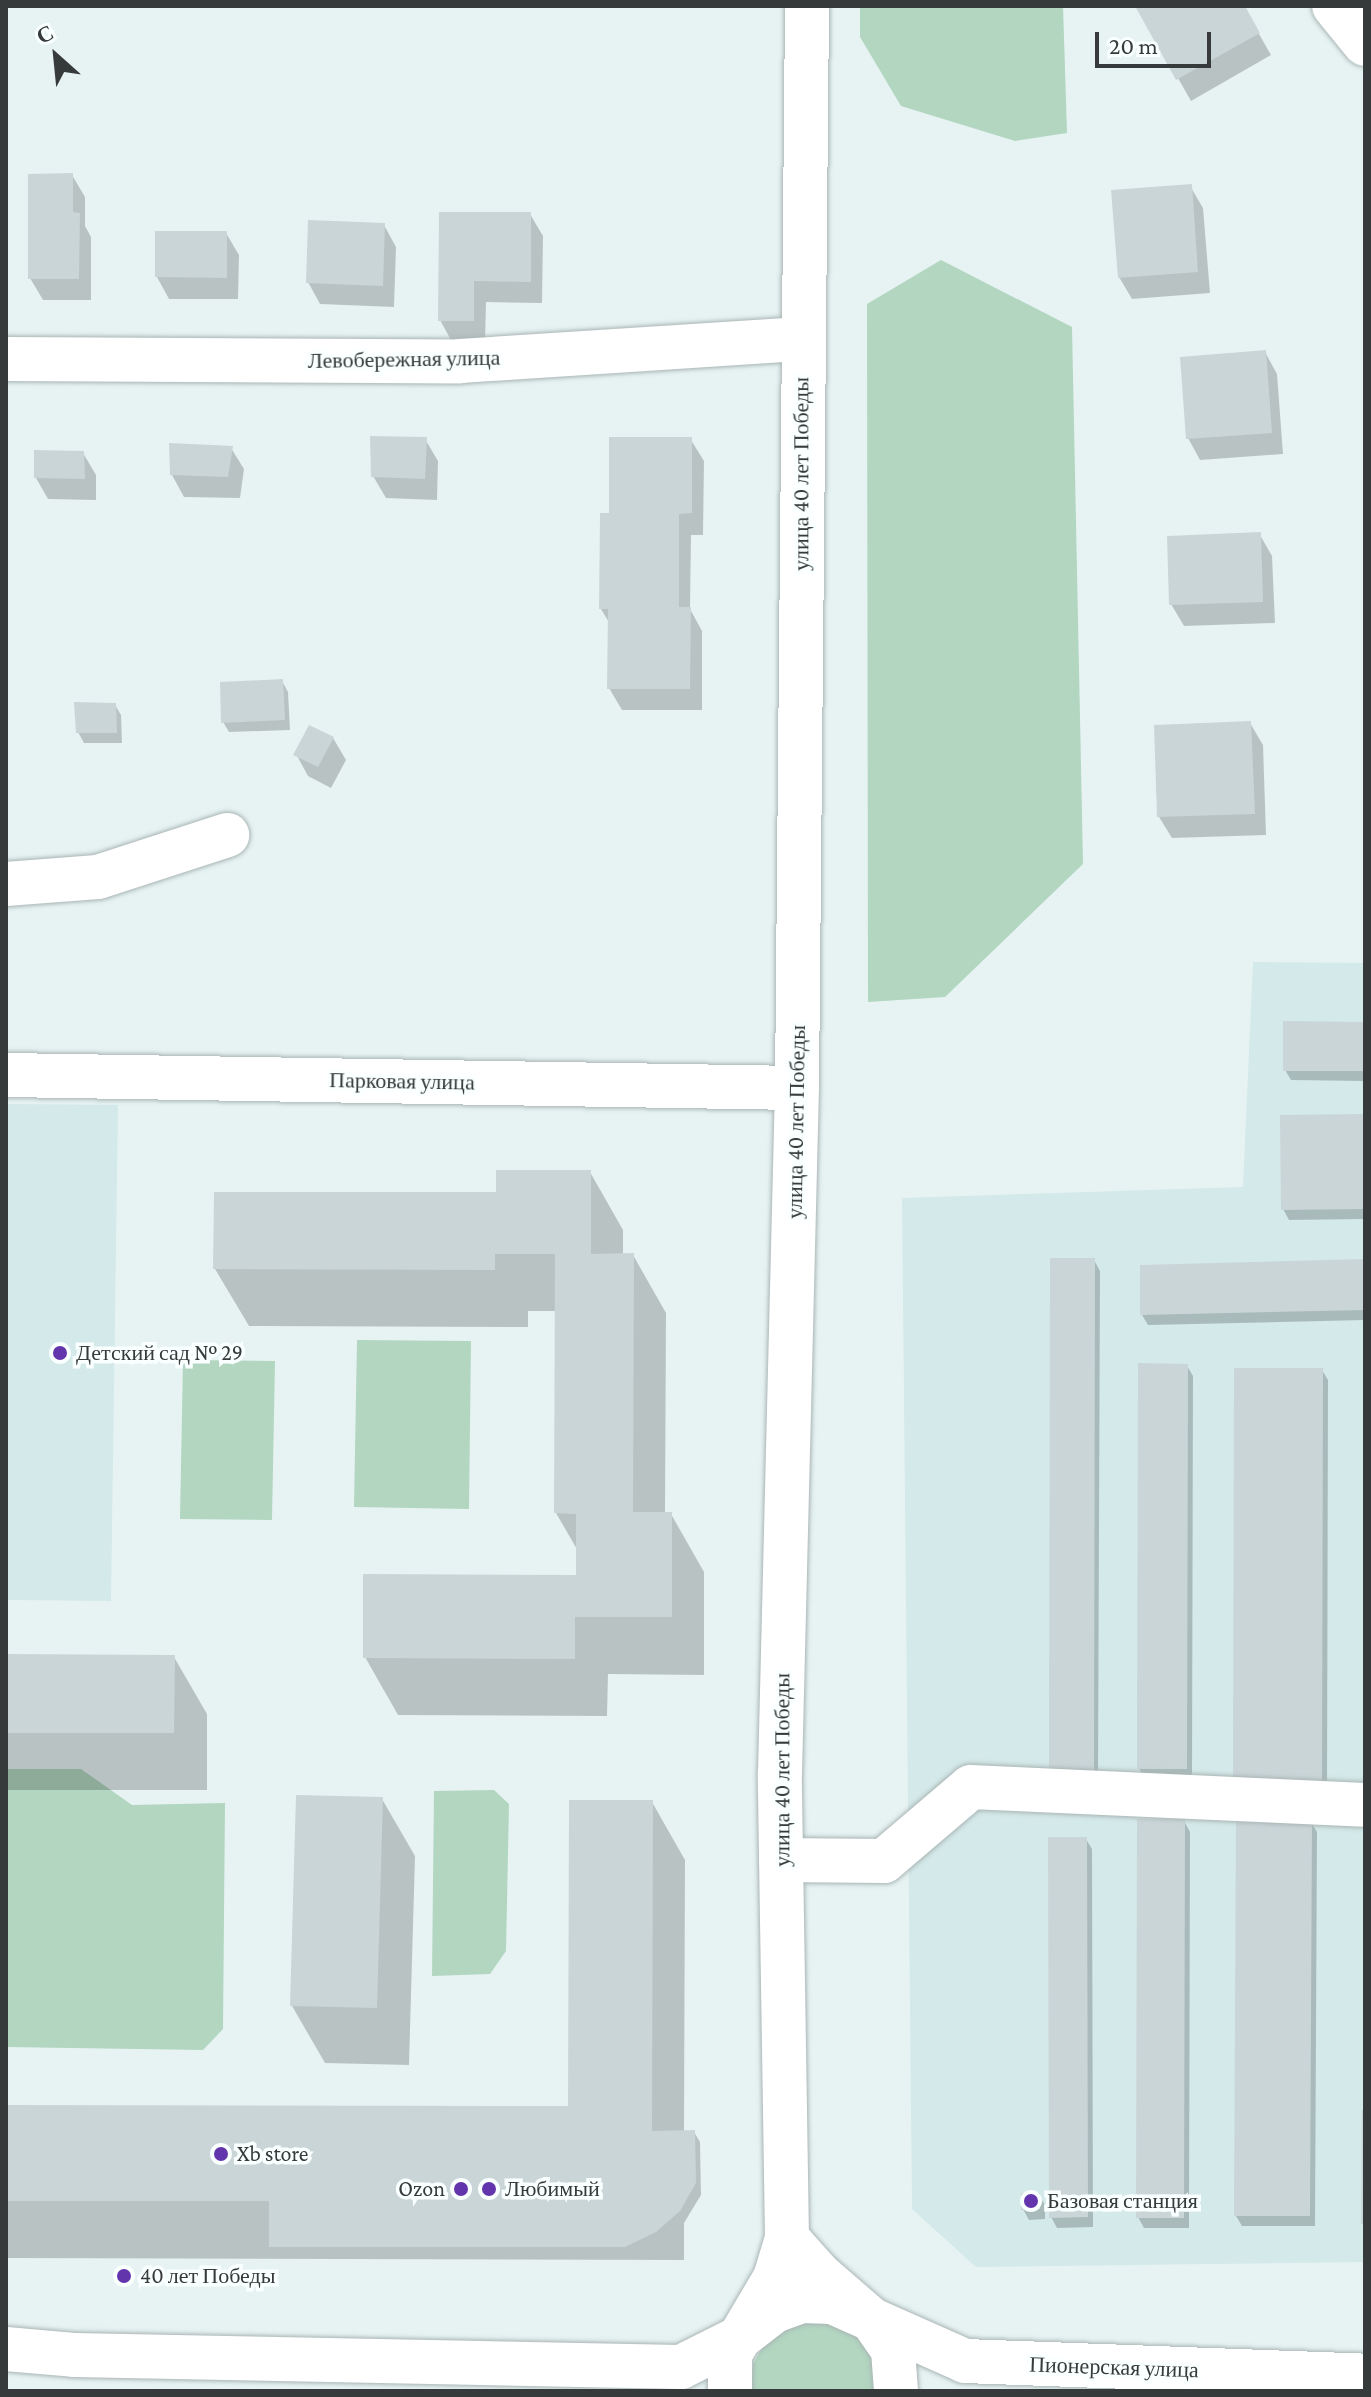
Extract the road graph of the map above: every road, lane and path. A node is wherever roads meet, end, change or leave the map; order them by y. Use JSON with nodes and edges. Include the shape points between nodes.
{"nodes":[{"id":1,"x":807,"y":6,"type":"edge"},
{"id":2,"x":1334,"y":6,"type":"edge"},
{"id":3,"x":1365,"y":44,"type":"edge"},
{"id":4,"x":802,"y":339,"type":"junction"},
{"id":5,"x":6,"y":359,"type":"edge"},
{"id":6,"x":227,"y":835,"type":"dead end"},
{"id":7,"x":6,"y":884,"type":"edge"},
{"id":8,"x":6,"y":1075,"type":"edge"},
{"id":9,"x":797,"y":1088,"type":"junction"},
{"id":10,"x":1365,"y":1805,"type":"edge"},
{"id":11,"x":781,"y":1860,"type":"junction"},
{"id":12,"x":787,"y":2238,"type":"junction"},
{"id":13,"x":872,"y":2320,"type":"junction"},
{"id":14,"x":741,"y":2337,"type":"junction"},
{"id":15,"x":6,"y":2349,"type":"edge"},
{"id":16,"x":243,"y":2375,"type":"edge"},
{"id":17,"x":1365,"y":2376,"type":"edge"},
{"id":18,"x":563,"y":2378,"type":"edge"},
{"id":19,"x":694,"y":2379,"type":"edge"},
{"id":20,"x":730,"y":2391,"type":"edge"},
{"id":21,"x":896,"y":2391,"type":"edge"}],
"edges":[{"from":1,"to":4,"type":"main road","name":"улица 40 лет Победы"},
{"from":2,"to":3,"type":"main road"},
{"from":4,"to":5,"type":"main road","name":"Левобережная улица","via":[[460,361]]},
{"from":4,"to":9,"type":"main road","name":"улица 40 лет Победы"},
{"from":6,"to":7,"type":"main road","via":[[98,877]]},
{"from":8,"to":9,"type":"main road","name":"Парковая улица"},
{"from":9,"to":11,"type":"main road","name":"улица 40 лет Победы"},
{"from":10,"to":11,"type":"main road","via":[[971,1787],[884,1861]]},
{"from":11,"to":12,"type":"main road","name":"улица 40 лет Победы"},
{"from":12,"to":13,"type":"main road"},
{"from":12,"to":14,"type":"main road","name":"улица 40 лет Победы","via":[[775,2278]]},
{"from":13,"to":14,"type":"main road","name":"Пионерская улица","via":[[832,2302],[802,2301],[774,2311]]},
{"from":13,"to":17,"type":"main road","name":"Пионерская улица","via":[[965,2361]]},
{"from":13,"to":21,"type":"main road","via":[[893,2350]]},
{"from":14,"to":19,"type":"main road","name":"Пионерская улица"},
{"from":14,"to":20,"type":"main road","name":"улица 40 лет Победы","via":[[730,2354]]},
{"from":15,"to":16,"type":"main road"},
{"from":16,"to":18,"type":"main road"},
{"from":18,"to":19,"type":"main road"}]}
